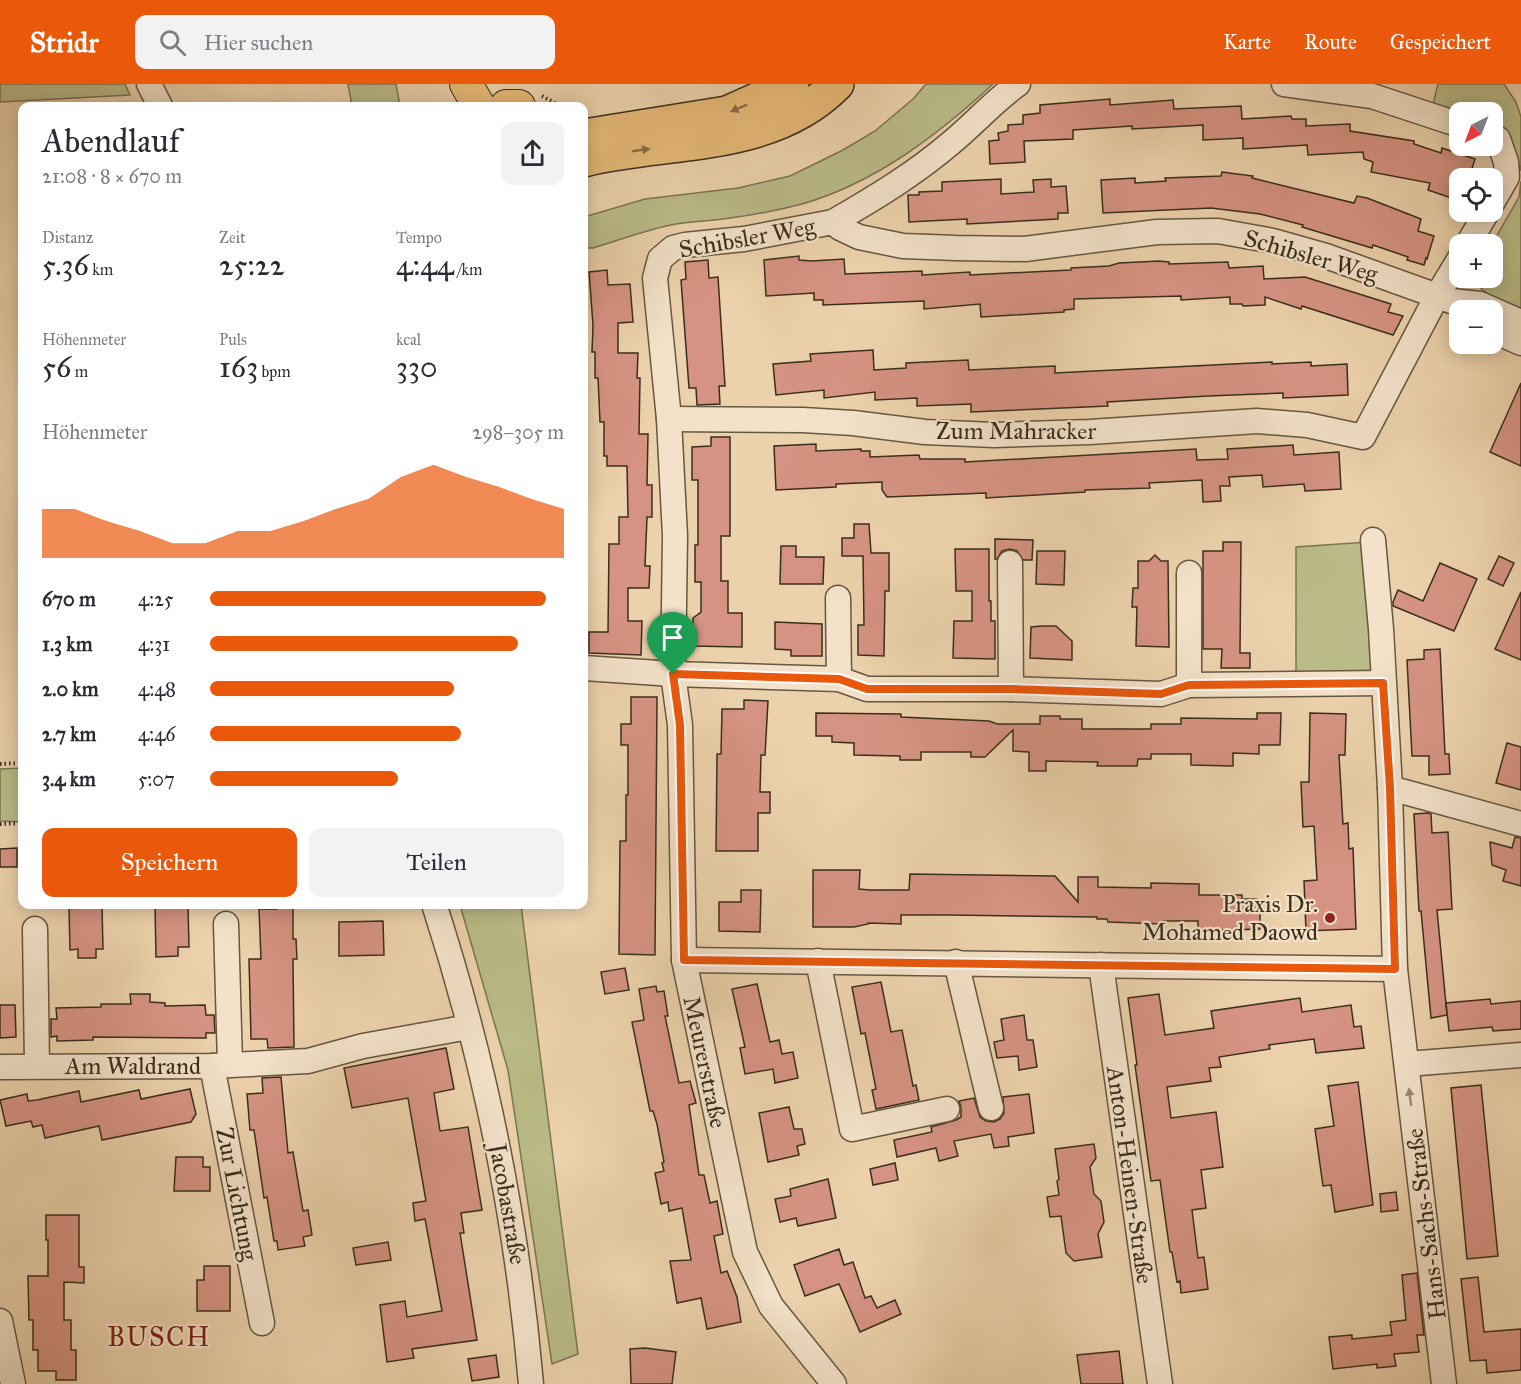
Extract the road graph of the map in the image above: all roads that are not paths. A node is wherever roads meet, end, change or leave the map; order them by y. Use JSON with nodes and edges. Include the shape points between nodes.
{"nodes":[{"id":1,"x":149,"y":84,"type":"edge"},
{"id":2,"x":466,"y":84,"type":"edge"},
{"id":3,"x":792,"y":84,"type":"edge"},
{"id":4,"x":837,"y":84,"type":"edge"},
{"id":5,"x":1018,"y":84,"type":"edge"},
{"id":6,"x":1284,"y":84,"type":"edge"},
{"id":7,"x":158,"y":102,"type":"edge"},
{"id":8,"x":477,"y":102,"type":"edge"},
{"id":9,"x":1449,"y":121,"type":"edge"},
{"id":10,"x":588,"y":135,"type":"edge"},
{"id":11,"x":1503,"y":153,"type":"edge"},
{"id":12,"x":588,"y":159,"type":"edge"},
{"id":13,"x":1503,"y":185,"type":"edge"},
{"id":14,"x":833,"y":222,"type":"junction"},
{"id":15,"x":1449,"y":303,"type":"edge"},
{"id":16,"x":1449,"y":305,"type":"edge"},
{"id":17,"x":1503,"y":314,"type":"edge"},
{"id":18,"x":1521,"y":322,"type":"edge"},
{"id":19,"x":1503,"y":335,"type":"edge"},
{"id":20,"x":1521,"y":343,"type":"edge"},
{"id":21,"x":669,"y":419,"type":"junction"},
{"id":22,"x":1373,"y":540,"type":"dead end"},
{"id":23,"x":1010,"y":563,"type":"dead end"},
{"id":24,"x":1189,"y":573,"type":"dead end"},
{"id":25,"x":838,"y":598,"type":"dead end"},
{"id":26,"x":588,"y":668,"type":"edge"},
{"id":27,"x":673,"y":674,"type":"junction"},
{"id":28,"x":839,"y":679,"type":"junction"},
{"id":29,"x":1383,"y":683,"type":"junction"},
{"id":30,"x":1189,"y":685,"type":"junction"},
{"id":31,"x":1011,"y":689,"type":"junction"},
{"id":32,"x":1390,"y":788,"type":"junction"},
{"id":33,"x":1521,"y":824,"type":"edge"},
{"id":34,"x":436,"y":909,"type":"edge"},
{"id":35,"x":226,"y":924,"type":"dead end"},
{"id":36,"x":35,"y":929,"type":"dead end"},
{"id":37,"x":684,"y":960,"type":"junction"},
{"id":38,"x":818,"y":961,"type":"junction"},
{"id":39,"x":956,"y":962,"type":"junction"},
{"id":40,"x":1101,"y":966,"type":"junction"},
{"id":41,"x":1395,"y":969,"type":"junction"},
{"id":42,"x":469,"y":1027,"type":"junction"},
{"id":43,"x":1521,"y":1055,"type":"edge"},
{"id":44,"x":1407,"y":1064,"type":"junction"},
{"id":45,"x":221,"y":1065,"type":"junction"},
{"id":46,"x":37,"y":1066,"type":"junction"},
{"id":47,"x":0,"y":1067,"type":"edge"},
{"id":48,"x":991,"y":1108,"type":"dead end"},
{"id":49,"x":947,"y":1109,"type":"dead end"},
{"id":50,"x":0,"y":1321,"type":"edge"},
{"id":51,"x":262,"y":1323,"type":"dead end"},
{"id":52,"x":13,"y":1384,"type":"edge"},
{"id":53,"x":531,"y":1384,"type":"edge"},
{"id":54,"x":834,"y":1384,"type":"edge"},
{"id":55,"x":1160,"y":1384,"type":"edge"},
{"id":56,"x":1444,"y":1384,"type":"edge"}],
"edges":[{"from":1,"to":7,"type":"street"},
{"from":2,"to":8,"type":"main road"},
{"from":3,"to":10,"type":"highway","one_way":true,"via":[[728,113]]},
{"from":12,"to":4,"type":"highway","one_way":true,"via":[[739,136],[794,116]]},
{"from":5,"to":14,"type":"street","via":[[916,170]]},
{"from":6,"to":9,"type":"street","via":[[1372,96]]},
{"from":11,"to":13,"type":"street","via":[[1508,177]]},
{"from":14,"to":15,"type":"street","name":"Schibsler Weg","via":[[859,237],[903,246],[956,248],[1025,249],[1157,232],[1218,231],[1326,256]]},
{"from":14,"to":21,"type":"street","name":"Schibsler Weg","via":[[744,239],[685,244],[660,259],[655,278]]},
{"from":16,"to":21,"type":"street","name":"Zum Mahracker","via":[[1363,437],[1307,425],[1257,421],[994,435],[803,420]]},
{"from":17,"to":18,"type":"street","name":"Schibsler Weg"},
{"from":19,"to":20,"type":"street"},
{"from":21,"to":27,"type":"street","name":"Schibsler Weg","via":[[675,536]]},
{"from":22,"to":29,"type":"street","name":"Hans-Sachs-Straße"},
{"from":23,"to":31,"type":"street"},
{"from":24,"to":30,"type":"street"},
{"from":25,"to":28,"type":"street"},
{"from":26,"to":27,"type":"street"},
{"from":27,"to":28,"type":"street"},
{"from":27,"to":37,"type":"street","name":"Meurerstraße","via":[[680,725]]},
{"from":28,"to":31,"type":"street","via":[[867,689]]},
{"from":29,"to":30,"type":"street"},
{"from":29,"to":32,"type":"street","name":"Hans-Sachs-Straße"},
{"from":30,"to":31,"type":"street","via":[[1161,694]]},
{"from":32,"to":33,"type":"street"},
{"from":32,"to":41,"type":"street","name":"Hans-Sachs-Straße"},
{"from":34,"to":42,"type":"street","name":"Jacobastraße"},
{"from":35,"to":45,"type":"street","name":"Am Waldrand"},
{"from":36,"to":46,"type":"street","name":"Am Waldrand"},
{"from":37,"to":38,"type":"street"},
{"from":37,"to":54,"type":"street","name":"Meurerstraße","via":[[745,1252],[771,1306]]},
{"from":38,"to":39,"type":"street"},
{"from":38,"to":49,"type":"street","via":[[852,1129]]},
{"from":39,"to":40,"type":"street"},
{"from":39,"to":48,"type":"street"},
{"from":40,"to":41,"type":"street"},
{"from":40,"to":55,"type":"street","name":"Anton-Heinen-Straße"},
{"from":41,"to":44,"type":"street","name":"Hans-Sachs-Straße"},
{"from":42,"to":45,"type":"street","name":"Am Waldrand","via":[[363,1046],[308,1061]]},
{"from":42,"to":53,"type":"street","name":"Jacobastraße","via":[[489,1100],[508,1200],[525,1310]]},
{"from":43,"to":44,"type":"street"},
{"from":56,"to":44,"type":"street","name":"Hans-Sachs-Straße","one_way":true},
{"from":45,"to":46,"type":"street","name":"Am Waldrand"},
{"from":45,"to":51,"type":"street","name":"Zur Lichtung"},
{"from":46,"to":47,"type":"street","name":"Am Waldrand"},
{"from":50,"to":52,"type":"street"}]}
